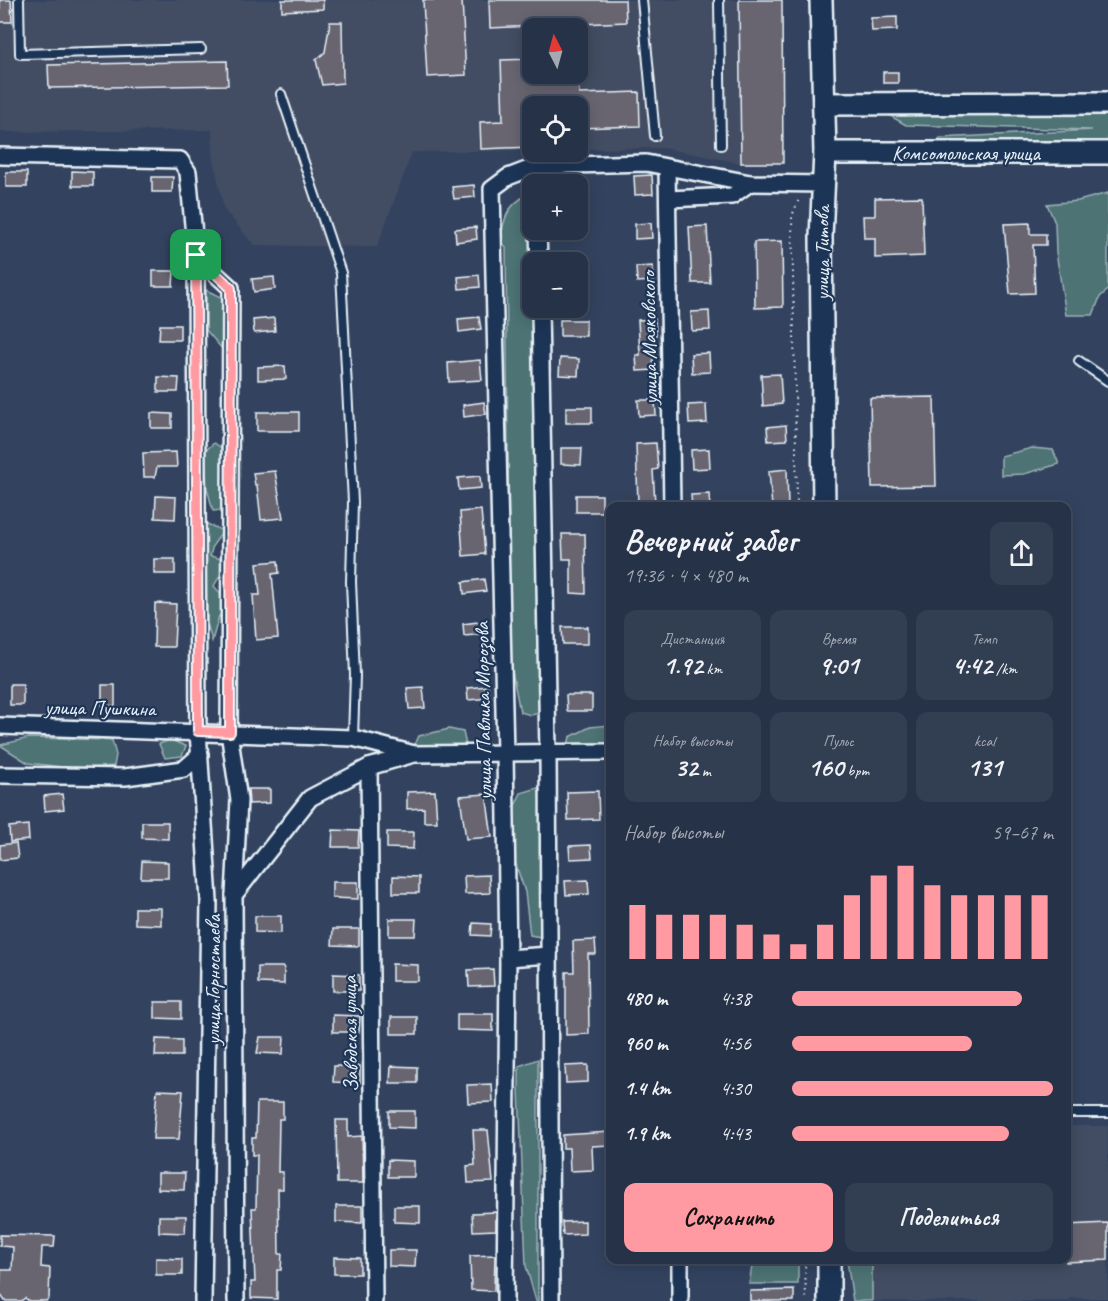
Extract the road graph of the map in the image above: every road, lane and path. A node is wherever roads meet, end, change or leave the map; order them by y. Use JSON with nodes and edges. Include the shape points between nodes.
{"nodes":[{"id":1,"x":19,"y":0,"type":"edge"},
{"id":2,"x":642,"y":0,"type":"edge"},
{"id":3,"x":719,"y":0,"type":"edge"},
{"id":4,"x":821,"y":0,"type":"edge"},
{"id":5,"x":201,"y":49,"type":"dead end"},
{"id":6,"x":281,"y":94,"type":"dead end"},
{"id":7,"x":1108,"y":103,"type":"edge"},
{"id":8,"x":824,"y":104,"type":"junction"},
{"id":9,"x":655,"y":136,"type":"dead end"},
{"id":10,"x":721,"y":145,"type":"dead end"},
{"id":11,"x":825,"y":153,"type":"junction"},
{"id":12,"x":1108,"y":153,"type":"edge"},
{"id":13,"x":0,"y":156,"type":"edge"},
{"id":14,"x":537,"y":166,"type":"junction"},
{"id":15,"x":667,"y":168,"type":"junction"},
{"id":16,"x":537,"y":174,"type":"edge"},
{"id":17,"x":750,"y":183,"type":"junction"},
{"id":18,"x":814,"y":184,"type":"junction"},
{"id":19,"x":668,"y":199,"type":"junction"},
{"id":20,"x":196,"y":255,"type":"junction"},
{"id":21,"x":540,"y":318,"type":"edge"},
{"id":22,"x":1079,"y":361,"type":"dead end"},
{"id":23,"x":1108,"y":381,"type":"edge"},
{"id":24,"x":672,"y":502,"type":"edge"},
{"id":25,"x":797,"y":502,"type":"edge"},
{"id":26,"x":824,"y":502,"type":"edge"},
{"id":27,"x":0,"y":726,"type":"edge"},
{"id":28,"x":198,"y":731,"type":"junction"},
{"id":29,"x":230,"y":732,"type":"junction"},
{"id":30,"x":353,"y":738,"type":"junction"},
{"id":31,"x":548,"y":752,"type":"junction"},
{"id":32,"x":606,"y":752,"type":"edge"},
{"id":33,"x":506,"y":753,"type":"junction"},
{"id":34,"x":414,"y":754,"type":"junction"},
{"id":35,"x":200,"y":755,"type":"junction"},
{"id":36,"x":369,"y":767,"type":"junction"},
{"id":37,"x":0,"y":775,"type":"edge"},
{"id":38,"x":234,"y":895,"type":"junction"},
{"id":39,"x":549,"y":955,"type":"junction"},
{"id":40,"x":508,"y":958,"type":"junction"},
{"id":41,"x":1071,"y":1113,"type":"edge"},
{"id":42,"x":1108,"y":1113,"type":"edge"},
{"id":43,"x":680,"y":1264,"type":"edge"},
{"id":44,"x":805,"y":1264,"type":"edge"},
{"id":45,"x":829,"y":1264,"type":"edge"},
{"id":46,"x":203,"y":1301,"type":"edge"},
{"id":47,"x":236,"y":1301,"type":"edge"},
{"id":48,"x":374,"y":1301,"type":"edge"},
{"id":49,"x":505,"y":1301,"type":"edge"},
{"id":50,"x":551,"y":1301,"type":"edge"},
{"id":51,"x":680,"y":1301,"type":"edge"},
{"id":52,"x":806,"y":1301,"type":"edge"},
{"id":53,"x":829,"y":1301,"type":"edge"}],
"edges":[{"from":1,"to":5,"type":"lane","via":[[20,54]]},
{"from":2,"to":9,"type":"lane"},
{"from":3,"to":10,"type":"lane"},
{"from":4,"to":8,"type":"street","name":"улица Титова"},
{"from":6,"to":30,"type":"lane","via":[[341,273],[353,502]]},
{"from":7,"to":8,"type":"street"},
{"from":8,"to":11,"type":"street","name":"улица Титова"},
{"from":11,"to":12,"type":"street","name":"Комсомольская улица"},
{"from":11,"to":18,"type":"street","name":"улица Титова"},
{"from":13,"to":20,"type":"street","name":"улица Горностаева","via":[[180,160],[188,172]]},
{"from":14,"to":15,"type":"street","via":[[646,163]]},
{"from":14,"to":16,"type":"street"},
{"from":14,"to":33,"type":"street","name":"улица Павлика Морозова","via":[[508,177],[492,189]]},
{"from":15,"to":17,"type":"street"},
{"from":15,"to":19,"type":"street","name":"улица Маяковского"},
{"from":17,"to":18,"type":"street"},
{"from":17,"to":19,"type":"street","via":[[732,196]]},
{"from":18,"to":25,"type":"path","via":[[792,216]]},
{"from":18,"to":26,"type":"street","name":"улица Титова"},
{"from":19,"to":24,"type":"street","name":"улица Маяковского"},
{"from":20,"to":28,"type":"street","name":"улица Горностаева"},
{"from":20,"to":29,"type":"street","via":[[231,288]]},
{"from":21,"to":31,"type":"street"},
{"from":22,"to":23,"type":"lane"},
{"from":27,"to":28,"type":"street","name":"улица Пушкина"},
{"from":28,"to":29,"type":"street","name":"улица Пушкина"},
{"from":28,"to":35,"type":"street","name":"улица Горностаева"},
{"from":29,"to":30,"type":"street","name":"улица Пушкина"},
{"from":29,"to":38,"type":"street","via":[[239,800]]},
{"from":30,"to":34,"type":"street","name":"улица Пушкина"},
{"from":31,"to":32,"type":"street"},
{"from":31,"to":33,"type":"street"},
{"from":31,"to":39,"type":"street"},
{"from":33,"to":34,"type":"street"},
{"from":33,"to":40,"type":"street","name":"улица Павлика Морозова"},
{"from":34,"to":36,"type":"street","name":"улица Горностаева"},
{"from":35,"to":37,"type":"street","via":[[184,770],[125,777]]},
{"from":35,"to":46,"type":"street","name":"улица Горностаева","via":[[209,901]]},
{"from":36,"to":38,"type":"street","name":"улица Горностаева","via":[[310,798]]},
{"from":36,"to":48,"type":"street","name":"Заводская улица"},
{"from":38,"to":47,"type":"street","name":"улица Горностаева"},
{"from":39,"to":40,"type":"street"},
{"from":39,"to":50,"type":"street"},
{"from":40,"to":49,"type":"street","name":"улица Павлика Морозова"},
{"from":41,"to":42,"type":"lane"},
{"from":43,"to":51,"type":"street"},
{"from":44,"to":52,"type":"path"},
{"from":45,"to":53,"type":"street"}]}
